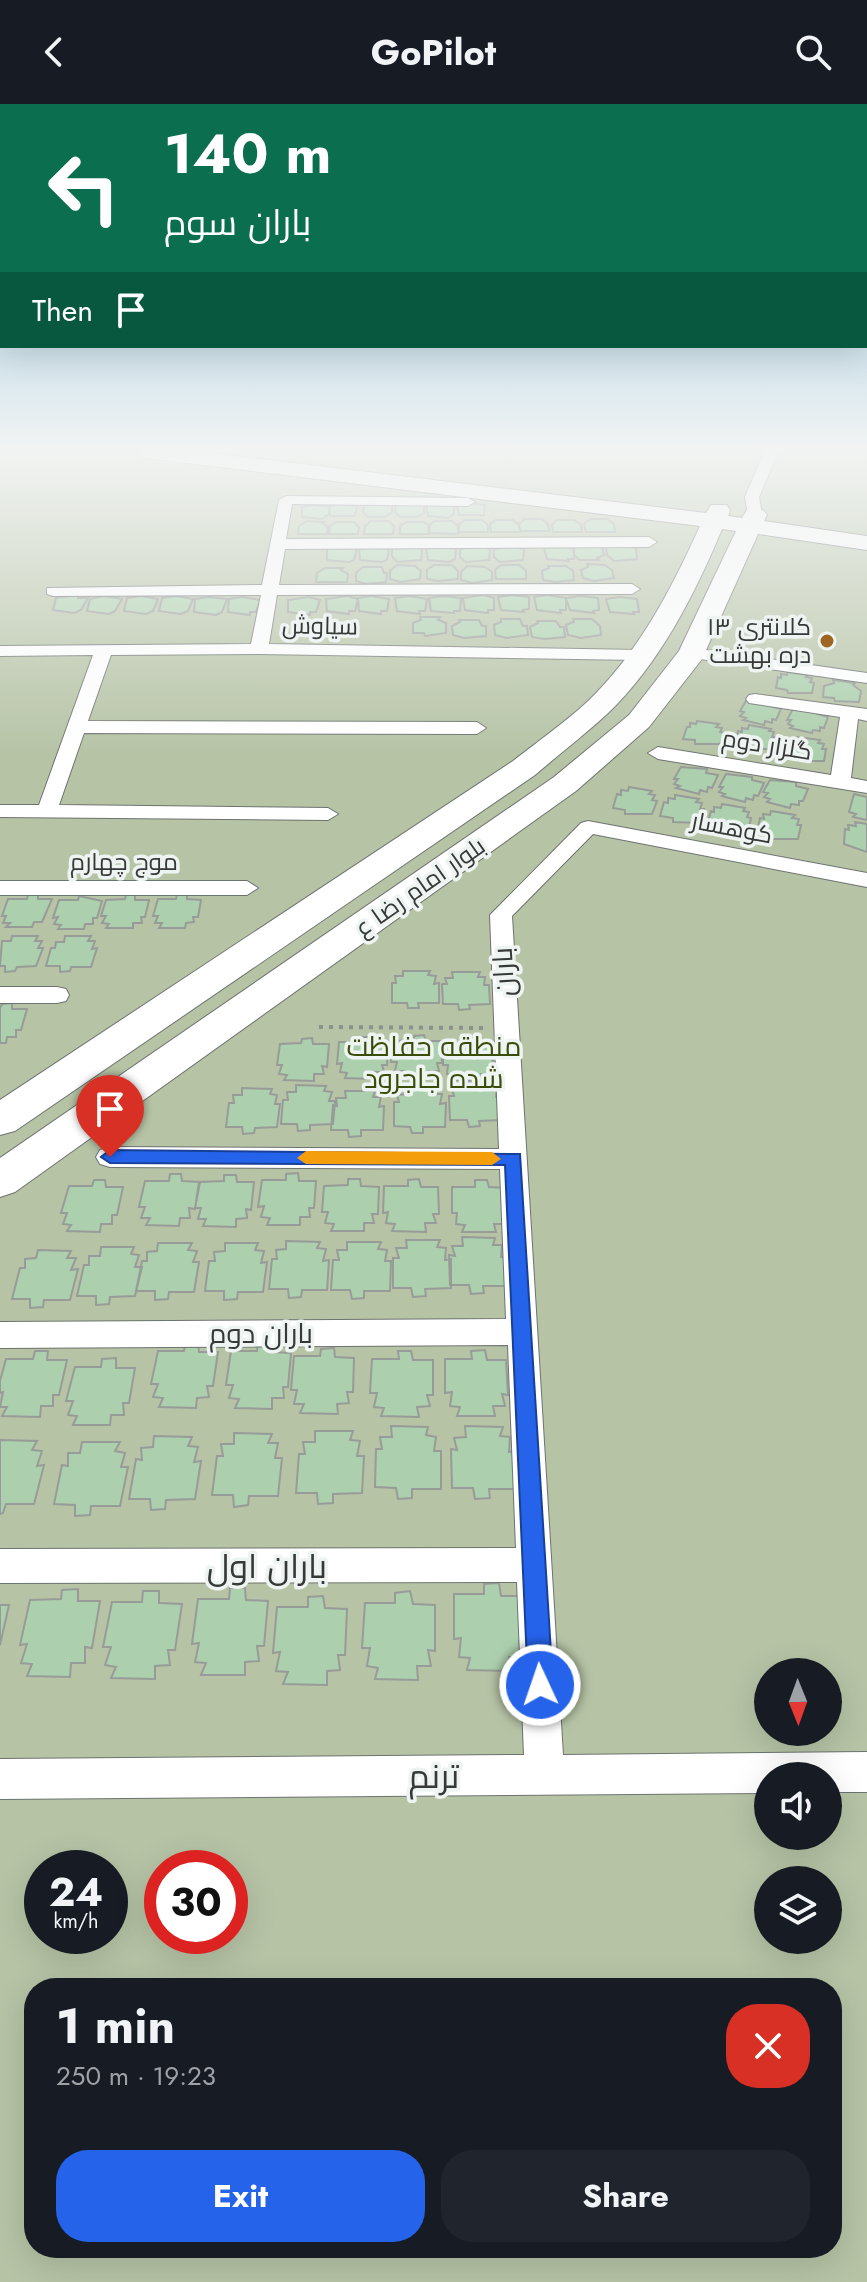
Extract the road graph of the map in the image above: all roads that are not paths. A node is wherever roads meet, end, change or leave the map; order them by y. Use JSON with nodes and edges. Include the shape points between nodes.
{"nodes":[{"id":1,"x":276,"y":554,"type":"edge"},
{"id":2,"x":707,"y":554,"type":"edge"},
{"id":3,"x":723,"y":554,"type":"edge"},
{"id":4,"x":632,"y":589,"type":"dead end"},
{"id":5,"x":53,"y":591,"type":"dead end"},
{"id":6,"x":269,"y":591,"type":"junction"},
{"id":7,"x":259,"y":649,"type":"junction"},
{"id":8,"x":104,"y":650,"type":"junction"},
{"id":9,"x":0,"y":651,"type":"edge"},
{"id":10,"x":692,"y":653,"type":"junction"},
{"id":11,"x":640,"y":655,"type":"junction"},
{"id":12,"x":867,"y":678,"type":"edge"},
{"id":13,"x":755,"y":699,"type":"dead end"},
{"id":14,"x":858,"y":714,"type":"edge"},
{"id":15,"x":76,"y":727,"type":"junction"},
{"id":16,"x":477,"y":728,"type":"dead end"},
{"id":17,"x":658,"y":753,"type":"dead end"},
{"id":18,"x":840,"y":783,"type":"junction"},
{"id":19,"x":867,"y":787,"type":"edge"},
{"id":20,"x":47,"y":810,"type":"junction"},
{"id":21,"x":0,"y":811,"type":"edge"},
{"id":22,"x":328,"y":814,"type":"dead end"},
{"id":23,"x":588,"y":827,"type":"joint"},
{"id":24,"x":867,"y":880,"type":"edge"},
{"id":25,"x":0,"y":888,"type":"edge"},
{"id":26,"x":247,"y":888,"type":"dead end"},
{"id":27,"x":334,"y":898,"type":"junction"},
{"id":28,"x":375,"y":919,"type":"junction"},
{"id":29,"x":0,"y":995,"type":"edge"},
{"id":30,"x":57,"y":995,"type":"dead end"},
{"id":31,"x":0,"y":1120,"type":"edge"},
{"id":32,"x":110,"y":1157,"type":"dead end"},
{"id":33,"x":513,"y":1159,"type":"junction"},
{"id":34,"x":0,"y":1180,"type":"edge"},
{"id":35,"x":522,"y":1332,"type":"junction"},
{"id":36,"x":0,"y":1335,"type":"edge"},
{"id":37,"x":534,"y":1565,"type":"junction"},
{"id":38,"x":0,"y":1566,"type":"edge"},
{"id":39,"x":867,"y":1772,"type":"edge"},
{"id":40,"x":545,"y":1775,"type":"junction"},
{"id":41,"x":0,"y":1779,"type":"edge"}],
"edges":[{"from":1,"to":6,"type":"street"},
{"from":2,"to":11,"type":"main road","name":"بلوار امام رضا ع"},
{"from":3,"to":10,"type":"main road","name":"بلوار امام رضا ع"},
{"from":4,"to":6,"type":"street"},
{"from":5,"to":6,"type":"street"},
{"from":6,"to":7,"type":"street"},
{"from":7,"to":8,"type":"street","name":"سیاوش"},
{"from":7,"to":11,"type":"street","name":"سیاوش"},
{"from":8,"to":9,"type":"street","name":"سیاوش"},
{"from":8,"to":15,"type":"street"},
{"from":10,"to":12,"type":"street"},
{"from":10,"to":28,"type":"main road","name":"بلوار امام رضا ع","via":[[639,721],[565,784]]},
{"from":11,"to":27,"type":"main road","name":"بلوار امام رضا ع","via":[[597,708],[524,768]]},
{"from":13,"to":14,"type":"street"},
{"from":14,"to":18,"type":"street"},
{"from":15,"to":16,"type":"street"},
{"from":15,"to":20,"type":"street"},
{"from":17,"to":18,"type":"street","name":"گلزار دوم"},
{"from":18,"to":19,"type":"street","name":"گلزار دوم"},
{"from":20,"to":21,"type":"street"},
{"from":20,"to":22,"type":"street"},
{"from":23,"to":24,"type":"street","name":"کوهسار"},
{"from":23,"to":33,"type":"street","name":"باران","via":[[501,915]]},
{"from":25,"to":26,"type":"street","name":"موج چهارم"},
{"from":27,"to":28,"type":"main road"},
{"from":27,"to":31,"type":"main road","name":"بلوار امام رضا ع"},
{"from":28,"to":34,"type":"main road","name":"بلوار امام رضا ع"},
{"from":29,"to":30,"type":"street"},
{"from":32,"to":33,"type":"street"},
{"from":33,"to":35,"type":"street","name":"باران"},
{"from":35,"to":36,"type":"street","name":"باران دوم"},
{"from":35,"to":37,"type":"street","name":"باران"},
{"from":37,"to":38,"type":"street","name":"باران اول"},
{"from":37,"to":40,"type":"street","name":"باران"},
{"from":39,"to":40,"type":"street","name":"ترنم"},
{"from":40,"to":41,"type":"street","name":"ترنم"}]}
